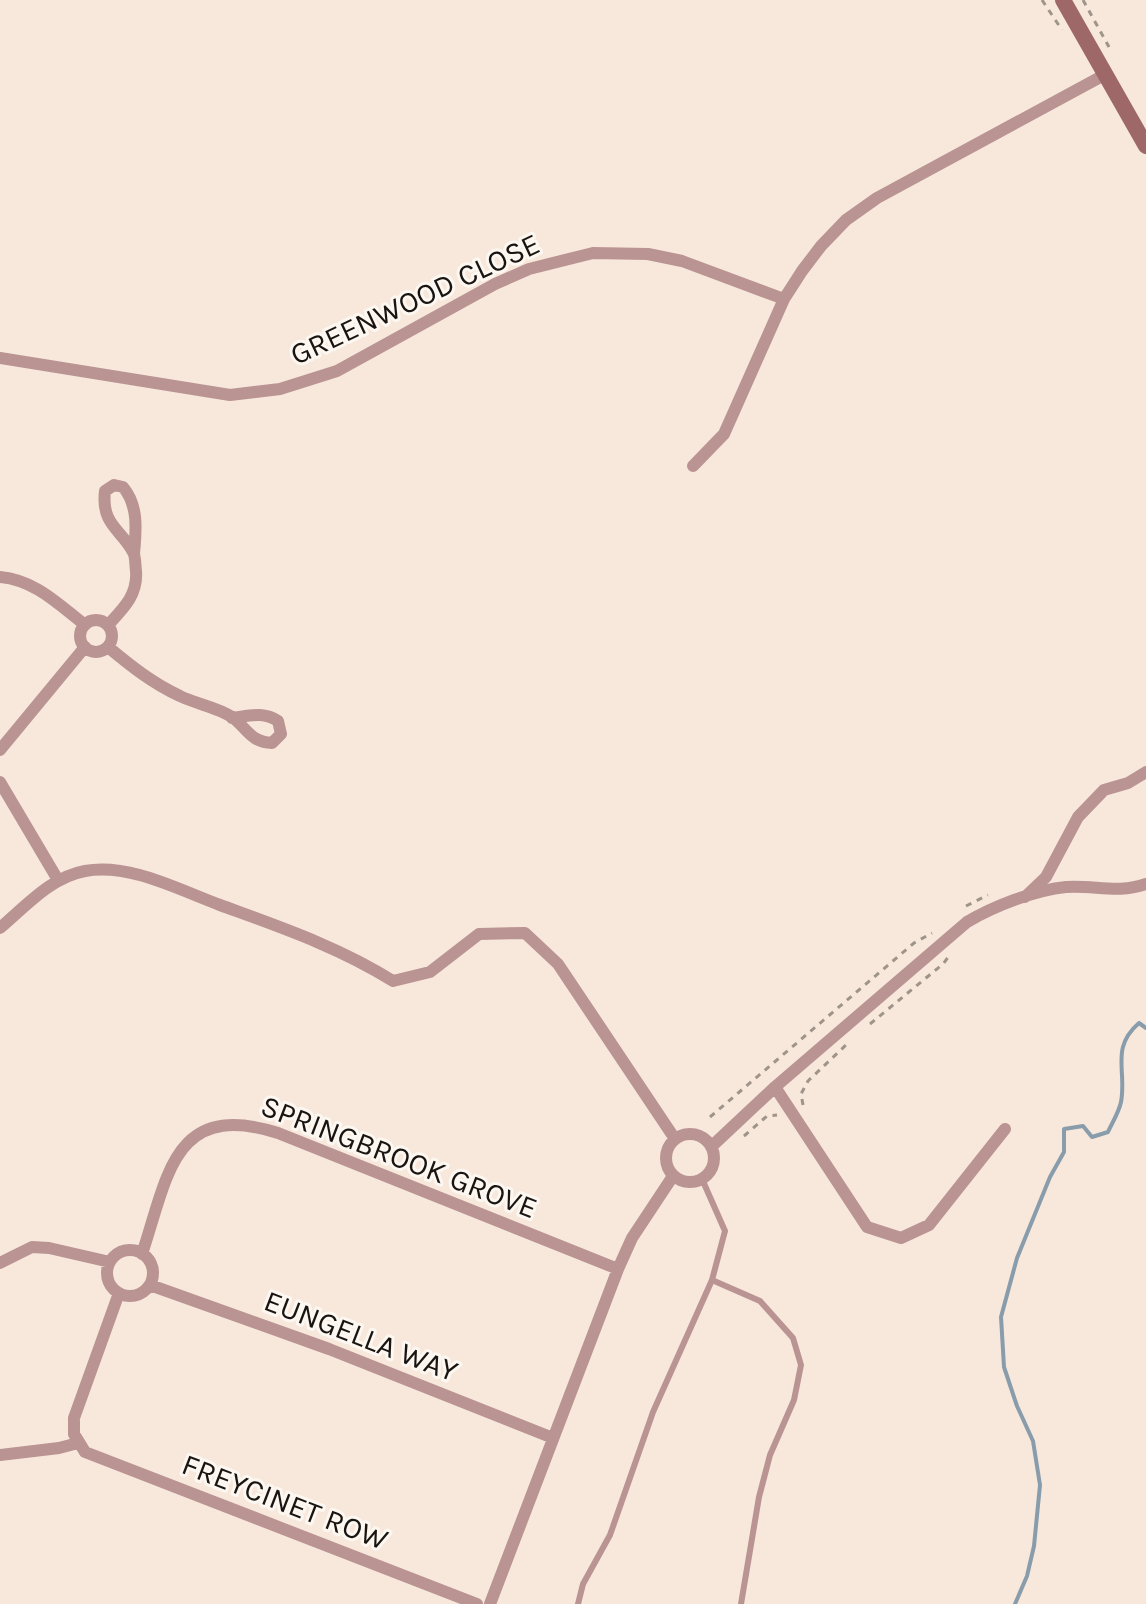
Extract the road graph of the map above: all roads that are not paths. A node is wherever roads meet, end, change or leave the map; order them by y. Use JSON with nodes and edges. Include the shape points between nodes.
{"nodes":[{"id":1,"x":1063,"y":0,"type":"edge"},
{"id":2,"x":1106,"y":74,"type":"junction"},
{"id":3,"x":1146,"y":146,"type":"edge"},
{"id":4,"x":784,"y":299,"type":"junction"},
{"id":5,"x":0,"y":358,"type":"edge"},
{"id":6,"x":693,"y":466,"type":"dead end"},
{"id":7,"x":134,"y":554,"type":"junction"},
{"id":8,"x":0,"y":577,"type":"edge"},
{"id":9,"x":85,"y":625,"type":"junction"},
{"id":10,"x":108,"y":625,"type":"junction"},
{"id":11,"x":85,"y":647,"type":"junction"},
{"id":12,"x":108,"y":647,"type":"junction"},
{"id":13,"x":232,"y":718,"type":"dead end"},
{"id":14,"x":0,"y":750,"type":"edge"},
{"id":15,"x":1146,"y":772,"type":"edge"},
{"id":16,"x":0,"y":782,"type":"edge"},
{"id":17,"x":58,"y":880,"type":"junction"},
{"id":18,"x":1146,"y":884,"type":"edge"},
{"id":19,"x":1025,"y":897,"type":"junction"},
{"id":20,"x":0,"y":928,"type":"edge"},
{"id":21,"x":775,"y":1087,"type":"junction"},
{"id":22,"x":1005,"y":1129,"type":"dead end"},
{"id":23,"x":675,"y":1139,"type":"junction"},
{"id":24,"x":711,"y":1147,"type":"junction"},
{"id":25,"x":673,"y":1176,"type":"junction"},
{"id":26,"x":702,"y":1179,"type":"junction"},
{"id":27,"x":142,"y":1254,"type":"junction"},
{"id":28,"x":110,"y":1262,"type":"junction"},
{"id":29,"x":0,"y":1263,"type":"edge"},
{"id":30,"x":618,"y":1269,"type":"junction"},
{"id":31,"x":712,"y":1280,"type":"junction"},
{"id":32,"x":150,"y":1285,"type":"junction"},
{"id":33,"x":119,"y":1293,"type":"junction"},
{"id":34,"x":553,"y":1438,"type":"junction"},
{"id":35,"x":78,"y":1443,"type":"junction"},
{"id":36,"x":0,"y":1455,"type":"edge"},
{"id":37,"x":477,"y":1604,"type":"edge"},
{"id":38,"x":490,"y":1604,"type":"edge"},
{"id":39,"x":578,"y":1604,"type":"edge"},
{"id":40,"x":741,"y":1604,"type":"edge"}],
"edges":[{"from":1,"to":2,"type":"street"},
{"from":2,"to":3,"type":"street"},
{"from":2,"to":4,"type":"street","via":[[877,198],[821,246]]},
{"from":4,"to":5,"type":"street","name":"GREENWOOD CLOSE","via":[[682,261],[593,253],[529,269],[337,371],[280,389],[230,395]]},
{"from":4,"to":6,"type":"street","via":[[724,434]]},
{"from":7,"to":7,"type":"street","via":[[110,522],[105,491],[114,485],[128,493],[134,510]]},
{"from":7,"to":10,"type":"street","via":[[136,586]]},
{"from":8,"to":9,"type":"street","via":[[37,588]]},
{"from":9,"to":10,"type":"street","via":[[96,620]]},
{"from":9,"to":11,"type":"street","via":[[80,636]]},
{"from":10,"to":12,"type":"street"},
{"from":11,"to":12,"type":"street","via":[[95,652]]},
{"from":11,"to":14,"type":"street"},
{"from":12,"to":13,"type":"street","via":[[157,684]]},
{"from":15,"to":19,"type":"street","via":[[1104,790],[1078,817],[1046,877]]},
{"from":16,"to":17,"type":"street"},
{"from":17,"to":20,"type":"street"},
{"from":17,"to":23,"type":"street","via":[[110,869],[150,879],[328,945],[393,981],[430,972],[479,934],[525,933],[558,964]]},
{"from":18,"to":19,"type":"street","via":[[1118,891],[1067,887]]},
{"from":19,"to":21,"type":"street","via":[[967,922]]},
{"from":21,"to":22,"type":"street","via":[[867,1227],[901,1238],[929,1225]]},
{"from":21,"to":24,"type":"street"},
{"from":23,"to":24,"type":"street","via":[[693,1134]]},
{"from":23,"to":25,"type":"street","via":[[665,1157]]},
{"from":24,"to":26,"type":"street","via":[[712,1168]]},
{"from":25,"to":26,"type":"street","via":[[686,1183]]},
{"from":25,"to":30,"type":"street"},
{"from":26,"to":31,"type":"lane","via":[[725,1231]]},
{"from":27,"to":28,"type":"street","via":[[124,1251]]},
{"from":27,"to":30,"type":"street","name":"SPRINGBROOK GROVE","via":[[180,1151],[203,1130],[232,1124],[278,1133]]},
{"from":27,"to":32,"type":"street","via":[[151,1265]]},
{"from":28,"to":29,"type":"street","via":[[32,1247]]},
{"from":28,"to":33,"type":"street","via":[[108,1280]]},
{"from":30,"to":34,"type":"street"},
{"from":31,"to":39,"type":"lane","via":[[653,1412],[610,1535]]},
{"from":31,"to":40,"type":"lane","via":[[760,1301],[793,1338],[801,1365],[759,1497]]},
{"from":32,"to":33,"type":"street","via":[[136,1295]]},
{"from":32,"to":34,"type":"street","name":"EUNGELLA WAY"},
{"from":33,"to":35,"type":"street","via":[[74,1418]]},
{"from":34,"to":38,"type":"street"},
{"from":35,"to":36,"type":"street"},
{"from":35,"to":37,"type":"street","name":"FREYCINET ROW","via":[[98,1459]]}]}
